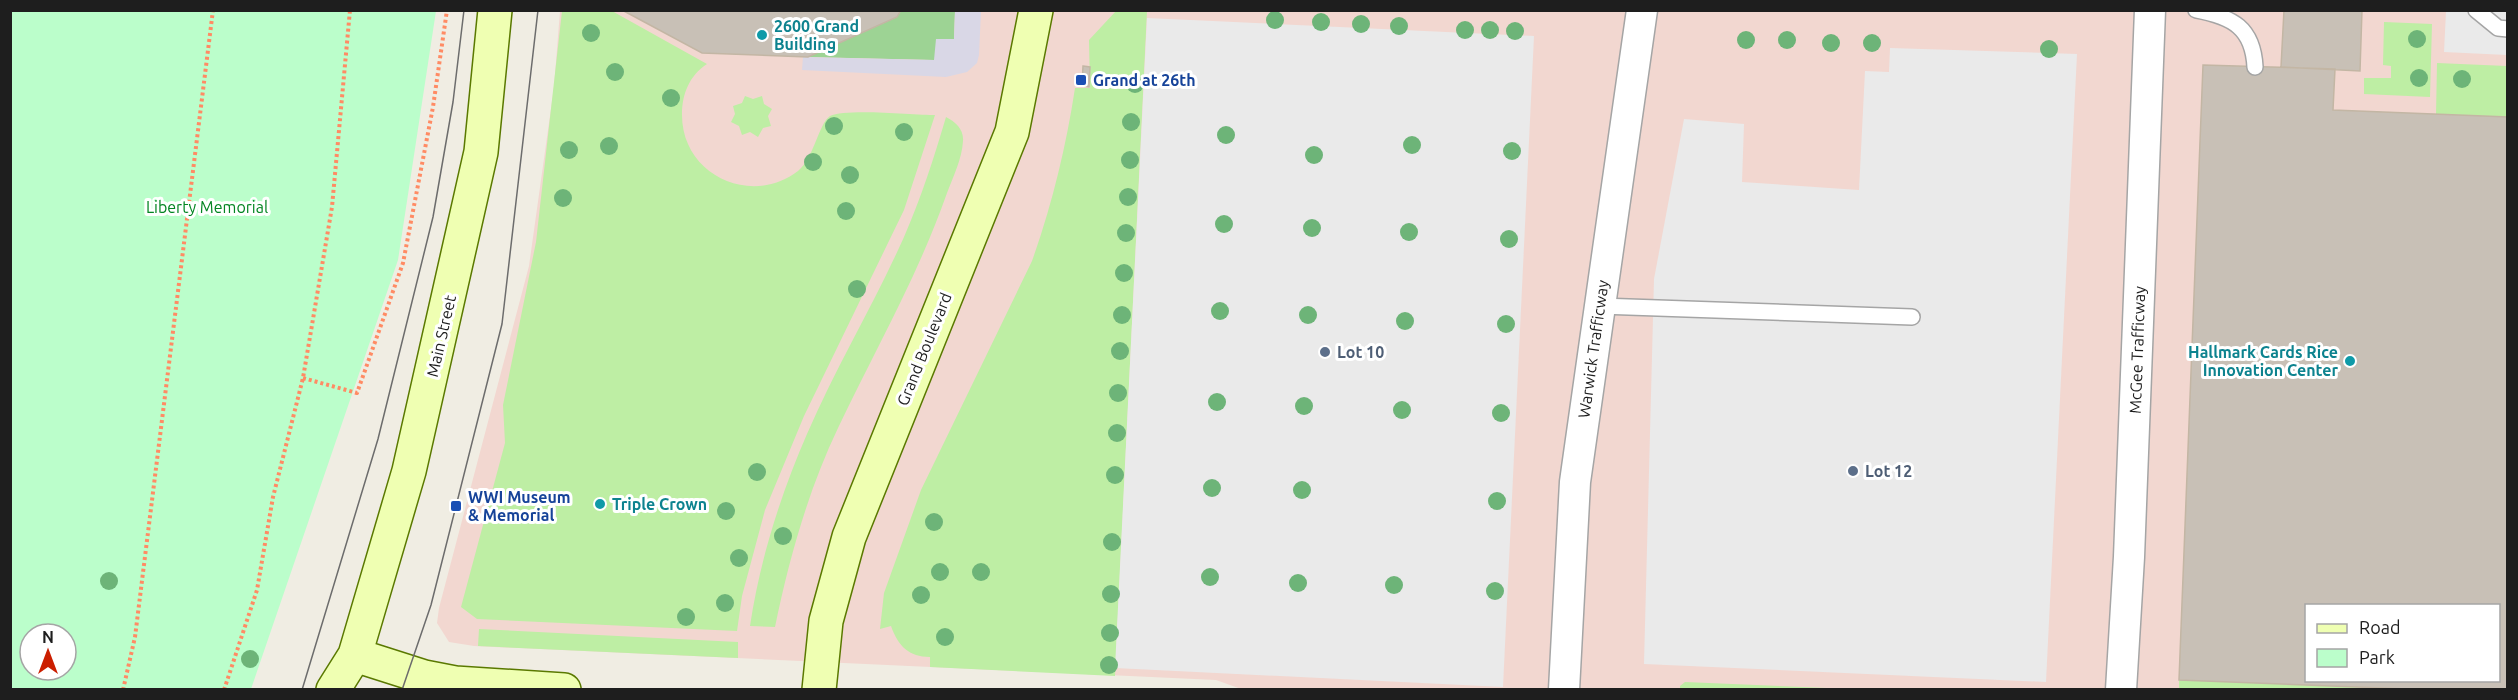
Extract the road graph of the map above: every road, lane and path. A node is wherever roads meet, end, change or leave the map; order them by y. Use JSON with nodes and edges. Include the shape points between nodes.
{"nodes":[{"id":1,"x":213,"y":10,"type":"edge"},
{"id":2,"x":350,"y":10,"type":"edge"},
{"id":3,"x":447,"y":10,"type":"edge"},
{"id":4,"x":495,"y":10,"type":"edge"},
{"id":5,"x":1036,"y":10,"type":"edge"},
{"id":6,"x":1642,"y":10,"type":"edge"},
{"id":7,"x":2150,"y":10,"type":"edge"},
{"id":8,"x":2196,"y":10,"type":"edge"},
{"id":9,"x":2476,"y":10,"type":"edge"},
{"id":10,"x":2508,"y":29,"type":"edge"},
{"id":11,"x":2255,"y":67,"type":"dead end"},
{"id":12,"x":1599,"y":306,"type":"junction"},
{"id":13,"x":1912,"y":317,"type":"dead end"},
{"id":14,"x":303,"y":378,"type":"junction"},
{"id":15,"x":355,"y":655,"type":"junction"},
{"id":16,"x":123,"y":690,"type":"edge"},
{"id":17,"x":224,"y":690,"type":"edge"},
{"id":18,"x":333,"y":690,"type":"edge"},
{"id":19,"x":360,"y":690,"type":"edge"},
{"id":20,"x":564,"y":690,"type":"edge"},
{"id":21,"x":819,"y":690,"type":"edge"},
{"id":22,"x":1564,"y":690,"type":"edge"},
{"id":23,"x":2121,"y":690,"type":"edge"}],
"edges":[{"from":1,"to":16,"type":"path","via":[[135,637]]},
{"from":2,"to":14,"type":"path","via":[[332,207]]},
{"from":3,"to":14,"type":"path","via":[[403,263],[357,393]]},
{"from":4,"to":15,"type":"main road","name":"Main Street","via":[[481,152],[445,319],[409,471]]},
{"from":5,"to":21,"type":"main road","name":"Grand Boulevard","via":[[1012,132],[849,537],[826,621]]},
{"from":6,"to":12,"type":"street","name":"Warwick Trafficway"},
{"from":7,"to":23,"type":"street","name":"McGee Trafficway"},
{"from":8,"to":11,"type":"lane","via":[[2241,28],[2252,42]]},
{"from":9,"to":10,"type":"lane","via":[[2498,28]]},
{"from":12,"to":13,"type":"lane"},
{"from":12,"to":22,"type":"street","name":"Warwick Trafficway","via":[[1575,482]]},
{"from":14,"to":17,"type":"path","via":[[273,497],[257,590]]},
{"from":15,"to":18,"type":"main road","name":"Main Street"},
{"from":15,"to":19,"type":"main road","name":"Main Street"},
{"from":15,"to":20,"type":"main road","via":[[455,683]]}]}
